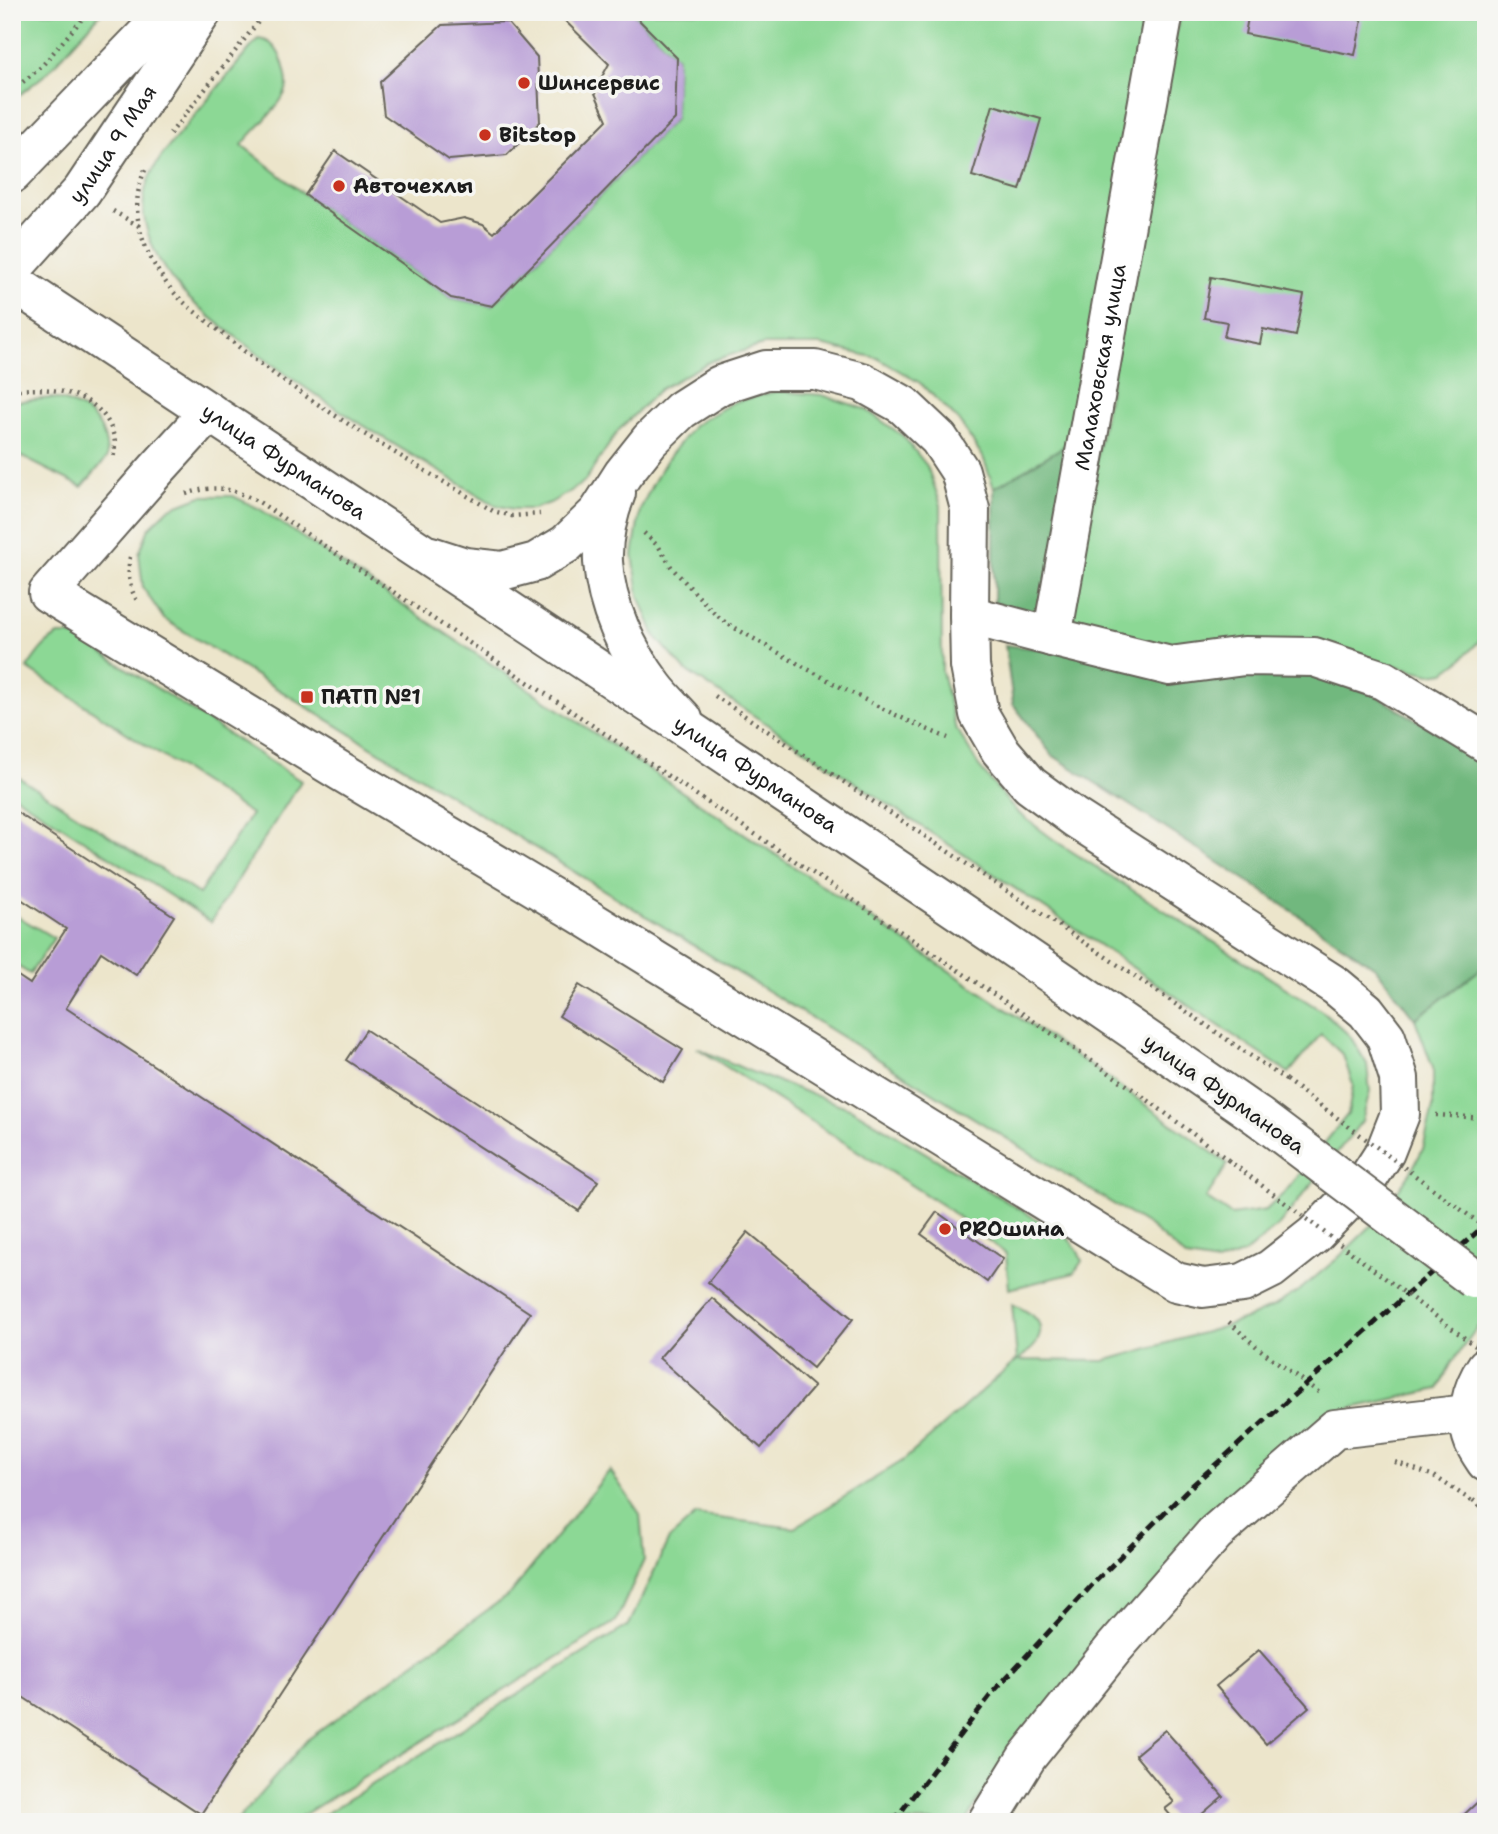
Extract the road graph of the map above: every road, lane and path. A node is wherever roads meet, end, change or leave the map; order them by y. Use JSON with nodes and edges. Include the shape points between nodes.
{"nodes":[{"id":1,"x":88,"y":12,"type":"edge"},
{"id":2,"x":168,"y":12,"type":"edge"},
{"id":3,"x":202,"y":12,"type":"edge"},
{"id":4,"x":266,"y":12,"type":"edge"},
{"id":5,"x":1164,"y":12,"type":"edge"},
{"id":6,"x":12,"y":91,"type":"edge"},
{"id":7,"x":164,"y":141,"type":"dead end"},
{"id":8,"x":145,"y":169,"type":"dead end"},
{"id":9,"x":12,"y":174,"type":"edge"},
{"id":10,"x":12,"y":269,"type":"edge"},
{"id":11,"x":12,"y":282,"type":"edge"},
{"id":12,"x":12,"y":391,"type":"edge"},
{"id":13,"x":209,"y":412,"type":"junction"},
{"id":14,"x":109,"y":467,"type":"dead end"},
{"id":15,"x":617,"y":489,"type":"junction"},
{"id":16,"x":177,"y":497,"type":"dead end"},
{"id":17,"x":121,"y":509,"type":"junction"},
{"id":18,"x":546,"y":512,"type":"dead end"},
{"id":19,"x":425,"y":554,"type":"junction"},
{"id":20,"x":142,"y":608,"type":"dead end"},
{"id":21,"x":969,"y":615,"type":"junction"},
{"id":22,"x":1052,"y":637,"type":"junction"},
{"id":23,"x":711,"y":693,"type":"dead end"},
{"id":24,"x":949,"y":738,"type":"dead end"},
{"id":25,"x":705,"y":742,"type":"junction"},
{"id":26,"x":1486,"y":743,"type":"edge"},
{"id":27,"x":1434,"y":1115,"type":"dead end"},
{"id":28,"x":1486,"y":1118,"type":"edge"},
{"id":29,"x":1405,"y":1165,"type":"dead end"},
{"id":30,"x":1398,"y":1174,"type":"dead end"},
{"id":31,"x":1486,"y":1227,"type":"edge"},
{"id":32,"x":1348,"y":1236,"type":"dead end"},
{"id":33,"x":1339,"y":1244,"type":"dead end"},
{"id":34,"x":1486,"y":1287,"type":"edge"},
{"id":35,"x":1203,"y":1288,"type":"junction"},
{"id":36,"x":1486,"y":1354,"type":"edge"},
{"id":37,"x":1486,"y":1367,"type":"edge"},
{"id":38,"x":1468,"y":1414,"type":"junction"},
{"id":39,"x":1351,"y":1427,"type":"junction"},
{"id":40,"x":1388,"y":1459,"type":"dead end"},
{"id":41,"x":1486,"y":1462,"type":"edge"},
{"id":42,"x":1475,"y":1503,"type":"dead end"},
{"id":43,"x":987,"y":1822,"type":"edge"}],
"edges":[{"from":1,"to":6,"type":"path","via":[[41,67]]},
{"from":2,"to":9,"type":"street","name":"улица 9 Мая"},
{"from":3,"to":10,"type":"street","name":"улица 9 Мая","via":[[82,191]]},
{"from":4,"to":7,"type":"path"},
{"from":5,"to":22,"type":"street","name":"Малаховская улица"},
{"from":8,"to":18,"type":"path","via":[[136,196],[139,227],[154,264],[187,304],[295,389],[493,511],[512,516]]},
{"from":11,"to":13,"type":"street","name":"улица Фурманова"},
{"from":12,"to":14,"type":"path","via":[[52,389],[75,394],[91,404],[107,420],[115,440]]},
{"from":13,"to":17,"type":"street"},
{"from":13,"to":19,"type":"street","name":"улица Фурманова"},
{"from":15,"to":19,"type":"street","via":[[566,544],[536,562],[502,571],[464,568]]},
{"from":15,"to":21,"type":"street","via":[[645,445],[681,410],[720,385],[766,370],[815,370],[862,382],[903,405],[939,439],[960,471],[970,509]]},
{"from":15,"to":24,"type":"path","via":[[631,516],[672,568],[726,623],[811,671]]},
{"from":15,"to":25,"type":"street","via":[[607,517],[603,561],[611,606],[631,652],[655,688]]},
{"from":16,"to":36,"type":"path","bridge":true,"via":[[219,489],[235,490],[259,502],[1137,1092]]},
{"from":17,"to":20,"type":"path","via":[[144,523],[131,549],[128,570],[131,592]]},
{"from":17,"to":35,"type":"street","via":[[48,593],[1176,1282]]},
{"from":19,"to":25,"type":"street","name":"улица Фурманова"},
{"from":21,"to":22,"type":"street"},
{"from":21,"to":35,"type":"street","via":[[970,666],[979,714],[1000,750],[1030,785],[1336,986],[1367,1011],[1386,1037],[1399,1078],[1400,1114],[1385,1152],[1365,1184],[1314,1235],[1271,1269],[1243,1283]]},
{"from":22,"to":26,"type":"street","via":[[1170,666],[1244,656],[1314,657],[1382,680]]},
{"from":23,"to":31,"type":"path","bridge":true,"via":[[1286,1080]]},
{"from":25,"to":34,"type":"street","name":"улица Фурманова","bridge":true,"via":[[1259,1117]]},
{"from":27,"to":28,"type":"path"},
{"from":29,"to":30,"type":"path"},
{"from":32,"to":33,"type":"path"},
{"from":35,"to":39,"type":"path","via":[[1221,1314],[1258,1348],[1343,1410]]},
{"from":37,"to":38,"type":"street","via":[[1476,1382]]},
{"from":38,"to":39,"type":"street"},
{"from":38,"to":41,"type":"street","via":[[1474,1441]]},
{"from":39,"to":43,"type":"street","via":[[1335,1429],[1215,1533],[1027,1757]]},
{"from":40,"to":42,"type":"path","via":[[1434,1476]]}]}
